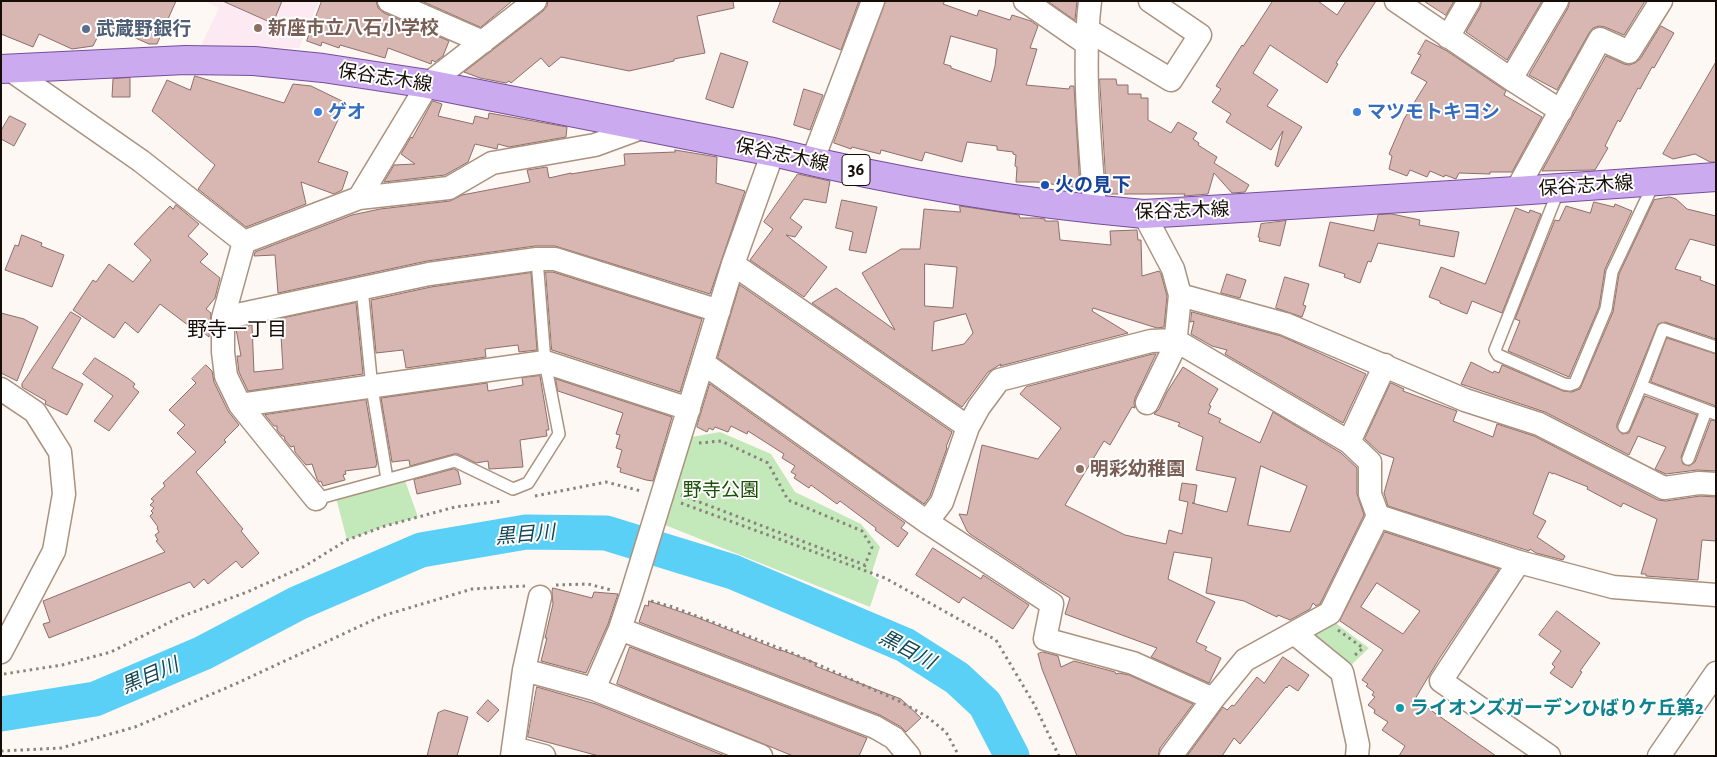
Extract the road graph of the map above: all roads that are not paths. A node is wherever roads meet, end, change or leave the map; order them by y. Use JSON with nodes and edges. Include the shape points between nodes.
{"nodes":[{"id":1,"x":389,"y":1,"type":"edge"},
{"id":2,"x":535,"y":1,"type":"edge"},
{"id":3,"x":873,"y":1,"type":"edge"},
{"id":4,"x":1025,"y":1,"type":"edge"},
{"id":5,"x":1150,"y":1,"type":"edge"},
{"id":6,"x":1396,"y":1,"type":"edge"},
{"id":7,"x":1469,"y":1,"type":"edge"},
{"id":8,"x":1557,"y":1,"type":"edge"},
{"id":9,"x":1661,"y":1,"type":"edge"},
{"id":10,"x":1093,"y":2,"type":"edge"},
{"id":11,"x":1087,"y":37,"type":"junction"},
{"id":12,"x":1448,"y":37,"type":"junction"},
{"id":13,"x":483,"y":42,"type":"junction"},
{"id":14,"x":5,"y":69,"type":"edge"},
{"id":15,"x":1511,"y":79,"type":"junction"},
{"id":16,"x":428,"y":84,"type":"junction"},
{"id":17,"x":1560,"y":111,"type":"junction"},
{"id":18,"x":644,"y":127,"type":"junction"},
{"id":19,"x":773,"y":152,"type":"junction"},
{"id":20,"x":812,"y":162,"type":"junction"},
{"id":21,"x":1716,"y":177,"type":"edge"},
{"id":22,"x":1655,"y":182,"type":"junction"},
{"id":23,"x":1559,"y":188,"type":"junction"},
{"id":24,"x":1516,"y":192,"type":"junction"},
{"id":25,"x":359,"y":198,"type":"junction"},
{"id":26,"x":1095,"y":210,"type":"junction"},
{"id":27,"x":1144,"y":214,"type":"junction"},
{"id":28,"x":244,"y":242,"type":"junction"},
{"id":29,"x":537,"y":259,"type":"junction"},
{"id":30,"x":733,"y":264,"type":"junction"},
{"id":31,"x":362,"y":288,"type":"junction"},
{"id":32,"x":1180,"y":295,"type":"junction"},
{"id":33,"x":719,"y":311,"type":"junction"},
{"id":34,"x":223,"y":318,"type":"junction"},
{"id":35,"x":1175,"y":340,"type":"junction"},
{"id":36,"x":1716,"y":347,"type":"edge"},
{"id":37,"x":545,"y":362,"type":"junction"},
{"id":38,"x":703,"y":363,"type":"junction"},
{"id":39,"x":1385,"y":366,"type":"junction"},
{"id":40,"x":1641,"y":386,"type":"junction"},
{"id":41,"x":372,"y":388,"type":"junction"},
{"id":42,"x":1,"y":389,"type":"edge"},
{"id":43,"x":1146,"y":403,"type":"dead end"},
{"id":44,"x":240,"y":406,"type":"junction"},
{"id":45,"x":689,"y":409,"type":"junction"},
{"id":46,"x":1711,"y":412,"type":"edge"},
{"id":47,"x":968,"y":427,"type":"junction"},
{"id":48,"x":1624,"y":428,"type":"dead end"},
{"id":49,"x":1349,"y":442,"type":"junction"},
{"id":50,"x":1688,"y":459,"type":"dead end"},
{"id":51,"x":387,"y":480,"type":"junction"},
{"id":52,"x":1716,"y":484,"type":"edge"},
{"id":53,"x":316,"y":499,"type":"joint"},
{"id":54,"x":1378,"y":516,"type":"junction"},
{"id":55,"x":927,"y":522,"type":"junction"},
{"id":56,"x":1519,"y":562,"type":"junction"},
{"id":57,"x":539,"y":589,"type":"road end"},
{"id":58,"x":1716,"y":595,"type":"edge"},
{"id":59,"x":620,"y":629,"type":"junction"},
{"id":60,"x":1294,"y":633,"type":"junction"},
{"id":61,"x":1,"y":652,"type":"edge"},
{"id":62,"x":524,"y":670,"type":"junction"},
{"id":63,"x":1716,"y":673,"type":"edge"},
{"id":64,"x":594,"y":689,"type":"junction"},
{"id":65,"x":1213,"y":699,"type":"junction"},
{"id":66,"x":513,"y":752,"type":"edge"},
{"id":67,"x":544,"y":756,"type":"edge"},
{"id":68,"x":762,"y":756,"type":"edge"},
{"id":69,"x":909,"y":756,"type":"edge"},
{"id":70,"x":1171,"y":756,"type":"edge"},
{"id":71,"x":1357,"y":756,"type":"edge"},
{"id":72,"x":1549,"y":756,"type":"edge"},
{"id":73,"x":1659,"y":756,"type":"edge"}],
"edges":[{"from":1,"to":13,"type":"street"},
{"from":2,"to":13,"type":"street"},
{"from":3,"to":20,"type":"street"},
{"from":4,"to":11,"type":"street"},
{"from":5,"to":11,"type":"street","via":[[1200,35],[1171,80]]},
{"from":6,"to":12,"type":"street"},
{"from":7,"to":12,"type":"street"},
{"from":8,"to":15,"type":"street"},
{"from":9,"to":17,"type":"street","via":[[1629,52],[1600,39]]},
{"from":10,"to":11,"type":"street"},
{"from":11,"to":26,"type":"street"},
{"from":12,"to":15,"type":"street"},
{"from":13,"to":16,"type":"street"},
{"from":14,"to":16,"type":"main road","name":"保谷志木線","number":"36","via":[[185,60],[254,61]]},
{"from":14,"to":28,"type":"street","via":[[141,161]]},
{"from":15,"to":17,"type":"street"},
{"from":16,"to":18,"type":"main road","name":"保谷志木線","number":"36"},
{"from":16,"to":25,"type":"street"},
{"from":17,"to":24,"type":"street"},
{"from":18,"to":19,"type":"main road","name":"保谷志木線","number":"36"},
{"from":18,"to":25,"type":"street","via":[[595,145],[492,164],[450,188]]},
{"from":19,"to":20,"type":"main road","name":"保谷志木線","number":"36"},
{"from":19,"to":30,"type":"street"},
{"from":20,"to":26,"type":"main road","name":"保谷志木線","number":"36","via":[[929,185]]},
{"from":21,"to":22,"type":"main road","name":"保谷志木線","number":"36"},
{"from":22,"to":23,"type":"main road","name":"保谷志木線","number":"36"},
{"from":22,"to":23,"type":"lane","via":[[1612,272],[1606,309],[1575,383],[1570,385],[1498,355],[1495,350]]},
{"from":23,"to":24,"type":"main road","name":"保谷志木線","number":"36"},
{"from":24,"to":27,"type":"main road","name":"保谷志木線","number":"36"},
{"from":25,"to":28,"type":"street"},
{"from":26,"to":27,"type":"main road","name":"保谷志木線","number":"36"},
{"from":27,"to":32,"type":"street","via":[[1173,269]]},
{"from":28,"to":34,"type":"street"},
{"from":29,"to":31,"type":"street","via":[[428,274]]},
{"from":29,"to":33,"type":"street","via":[[555,259]]},
{"from":29,"to":37,"type":"lane"},
{"from":30,"to":33,"type":"street"},
{"from":30,"to":47,"type":"street"},
{"from":31,"to":34,"type":"street"},
{"from":31,"to":41,"type":"lane"},
{"from":32,"to":35,"type":"street"},
{"from":32,"to":39,"type":"street","via":[[1285,324]]},
{"from":33,"to":38,"type":"street"},
{"from":34,"to":44,"type":"street","via":[[226,376]]},
{"from":35,"to":43,"type":"street","via":[[1175,346]]},
{"from":35,"to":47,"type":"street","via":[[1151,341],[999,380]]},
{"from":35,"to":49,"type":"street"},
{"from":36,"to":40,"type":"lane","via":[[1663,329]]},
{"from":37,"to":41,"type":"street"},
{"from":37,"to":45,"type":"street"},
{"from":37,"to":51,"type":"lane","via":[[559,434],[528,483],[513,489],[455,461]]},
{"from":38,"to":45,"type":"street"},
{"from":38,"to":55,"type":"street"},
{"from":39,"to":49,"type":"street"},
{"from":39,"to":52,"type":"street","via":[[1465,400],[1539,424],[1664,488]]},
{"from":40,"to":46,"type":"lane"},
{"from":40,"to":48,"type":"lane"},
{"from":41,"to":44,"type":"street"},
{"from":41,"to":51,"type":"lane"},
{"from":42,"to":61,"type":"street","via":[[35,412],[60,452],[64,494],[54,551]]},
{"from":44,"to":53,"type":"street"},
{"from":45,"to":59,"type":"street"},
{"from":46,"to":50,"type":"lane"},
{"from":47,"to":55,"type":"street","via":[[942,502]]},
{"from":49,"to":54,"type":"street","via":[[1370,462],[1370,494]]},
{"from":51,"to":53,"type":"lane"},
{"from":54,"to":56,"type":"street"},
{"from":54,"to":60,"type":"street","via":[[1330,613]]},
{"from":55,"to":65,"type":"street","via":[[1052,604],[1045,638],[1133,663]]},
{"from":56,"to":58,"type":"street","via":[[1613,587]]},
{"from":56,"to":72,"type":"street","via":[[1442,681]]},
{"from":57,"to":62,"type":"street"},
{"from":59,"to":64,"type":"street"},
{"from":59,"to":69,"type":"street","via":[[875,727],[894,738]]},
{"from":60,"to":65,"type":"street","via":[[1245,660]]},
{"from":60,"to":71,"type":"street","via":[[1342,672],[1358,745]]},
{"from":62,"to":64,"type":"street"},
{"from":62,"to":66,"type":"street"},
{"from":63,"to":73,"type":"street"},
{"from":64,"to":68,"type":"street"},
{"from":65,"to":70,"type":"street"},
{"from":66,"to":67,"type":"street"}]}
